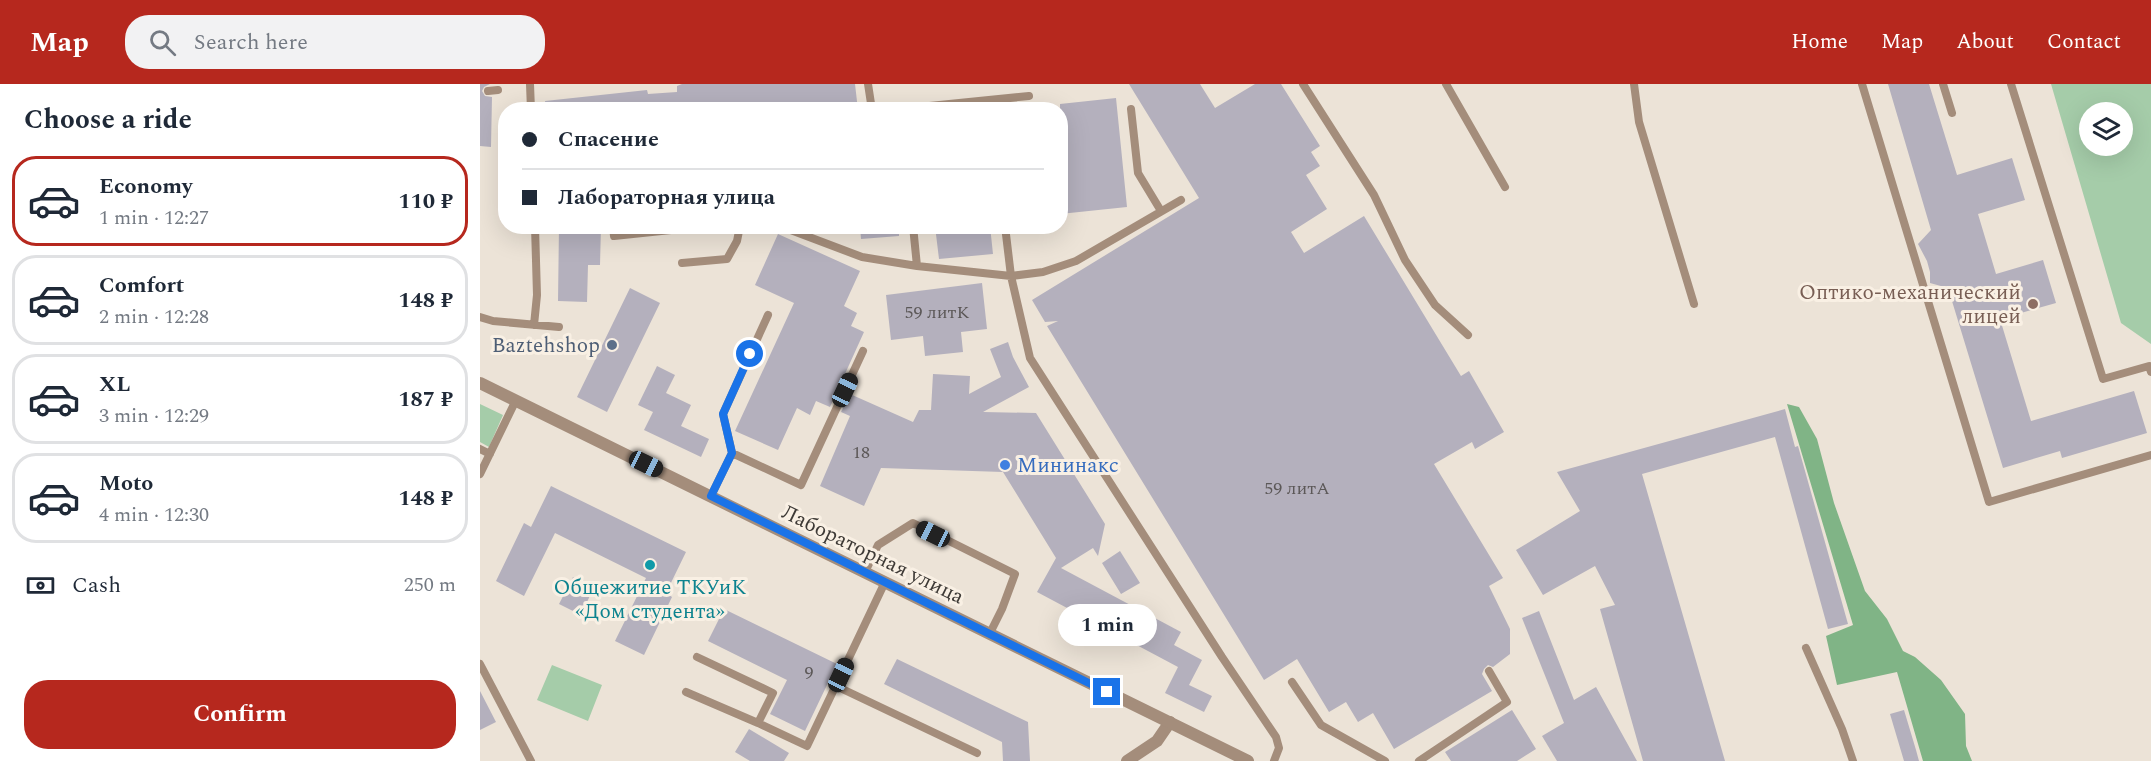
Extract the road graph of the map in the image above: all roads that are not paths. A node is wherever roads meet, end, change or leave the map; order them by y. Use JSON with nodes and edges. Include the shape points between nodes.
{"nodes":[{"id":1,"x":530,"y":84,"type":"edge"},
{"id":2,"x":868,"y":84,"type":"edge"},
{"id":3,"x":1303,"y":84,"type":"edge"},
{"id":4,"x":1446,"y":84,"type":"edge"},
{"id":5,"x":1634,"y":84,"type":"edge"},
{"id":6,"x":1863,"y":84,"type":"edge"},
{"id":7,"x":1943,"y":84,"type":"edge"},
{"id":8,"x":2011,"y":84,"type":"edge"},
{"id":9,"x":498,"y":90,"type":"dead end"},
{"id":10,"x":488,"y":92,"type":"dead end"},
{"id":11,"x":1029,"y":96,"type":"dead end"},
{"id":12,"x":989,"y":100,"type":"joint"},
{"id":13,"x":531,"y":102,"type":"edge"},
{"id":14,"x":871,"y":102,"type":"edge"},
{"id":15,"x":970,"y":102,"type":"edge"},
{"id":16,"x":1131,"y":109,"type":"dead end"},
{"id":17,"x":1952,"y":113,"type":"dead end"},
{"id":18,"x":1505,"y":187,"type":"dead end"},
{"id":19,"x":1181,"y":200,"type":"dead end"},
{"id":20,"x":1161,"y":212,"type":"junction"},
{"id":21,"x":535,"y":234,"type":"edge"},
{"id":22,"x":614,"y":234,"type":"edge"},
{"id":23,"x":632,"y":234,"type":"edge"},
{"id":24,"x":738,"y":234,"type":"edge"},
{"id":25,"x":801,"y":234,"type":"edge"},
{"id":26,"x":914,"y":234,"type":"edge"},
{"id":27,"x":1006,"y":234,"type":"edge"},
{"id":28,"x":682,"y":263,"type":"dead end"},
{"id":29,"x":917,"y":266,"type":"junction"},
{"id":30,"x":1011,"y":276,"type":"junction"},
{"id":31,"x":1694,"y":304,"type":"dead end"},
{"id":32,"x":768,"y":315,"type":"dead end"},
{"id":33,"x":480,"y":317,"type":"edge"},
{"id":34,"x":534,"y":325,"type":"junction"},
{"id":35,"x":559,"y":327,"type":"dead end"},
{"id":36,"x":1468,"y":335,"type":"dead end"},
{"id":37,"x":863,"y":351,"type":"dead end"},
{"id":38,"x":2151,"y":372,"type":"edge"},
{"id":39,"x":480,"y":383,"type":"edge"},
{"id":40,"x":516,"y":400,"type":"junction"},
{"id":41,"x":480,"y":449,"type":"edge"},
{"id":42,"x":732,"y":453,"type":"junction"},
{"id":43,"x":490,"y":454,"type":"junction"},
{"id":44,"x":2151,"y":455,"type":"edge"},
{"id":45,"x":480,"y":474,"type":"edge"},
{"id":46,"x":711,"y":496,"type":"junction"},
{"id":47,"x":865,"y":572,"type":"junction"},
{"id":48,"x":885,"y":582,"type":"junction"},
{"id":49,"x":990,"y":633,"type":"junction"},
{"id":50,"x":1806,"y":648,"type":"dead end"},
{"id":51,"x":697,"y":657,"type":"dead end"},
{"id":52,"x":480,"y":664,"type":"edge"},
{"id":53,"x":1489,"y":671,"type":"dead end"},
{"id":54,"x":1292,"y":682,"type":"dead end"},
{"id":55,"x":836,"y":686,"type":"junction"},
{"id":56,"x":687,"y":693,"type":"dead end"},
{"id":57,"x":1170,"y":722,"type":"junction"},
{"id":58,"x":758,"y":723,"type":"junction"},
{"id":59,"x":977,"y":753,"type":"dead end"},
{"id":60,"x":531,"y":761,"type":"edge"},
{"id":61,"x":1127,"y":761,"type":"edge"},
{"id":62,"x":1248,"y":761,"type":"edge"},
{"id":63,"x":1274,"y":761,"type":"edge"},
{"id":64,"x":1385,"y":761,"type":"edge"},
{"id":65,"x":1419,"y":761,"type":"edge"},
{"id":66,"x":1853,"y":761,"type":"edge"}],
"edges":[{"from":1,"to":13,"type":"lane"},
{"from":2,"to":14,"type":"lane"},
{"from":3,"to":36,"type":"lane","via":[[1374,195],[1405,260],[1435,305]]},
{"from":4,"to":18,"type":"lane"},
{"from":5,"to":31,"type":"lane","via":[[1639,122]]},
{"from":6,"to":44,"type":"lane","via":[[1989,501]]},
{"from":7,"to":17,"type":"lane"},
{"from":8,"to":38,"type":"lane","via":[[2103,379],[2149,366]]},
{"from":9,"to":10,"type":"lane"},
{"from":11,"to":12,"type":"lane"},
{"from":12,"to":15,"type":"lane"},
{"from":16,"to":20,"type":"lane","via":[[1138,173]]},
{"from":19,"to":20,"type":"lane"},
{"from":20,"to":30,"type":"lane","via":[[1076,261],[1043,272]]},
{"from":21,"to":34,"type":"lane"},
{"from":22,"to":23,"type":"lane"},
{"from":24,"to":28,"type":"lane","via":[[727,260]]},
{"from":25,"to":29,"type":"lane","via":[[862,257]]},
{"from":26,"to":29,"type":"lane"},
{"from":27,"to":30,"type":"lane"},
{"from":29,"to":30,"type":"lane"},
{"from":30,"to":63,"type":"lane","via":[[1029,358],[1276,736],[1279,748]]},
{"from":32,"to":42,"type":"lane","via":[[723,414]]},
{"from":33,"to":34,"type":"lane"},
{"from":34,"to":35,"type":"lane"},
{"from":37,"to":42,"type":"lane","via":[[801,485]]},
{"from":39,"to":40,"type":"street","name":"Лабораторная улица"},
{"from":40,"to":43,"type":"lane"},
{"from":40,"to":46,"type":"street","name":"Лабораторная улица"},
{"from":41,"to":43,"type":"lane"},
{"from":42,"to":46,"type":"lane"},
{"from":43,"to":45,"type":"lane"},
{"from":46,"to":47,"type":"street","name":"Лабораторная улица"},
{"from":47,"to":48,"type":"street","name":"Лабораторная улица"},
{"from":47,"to":49,"type":"lane","via":[[878,545],[913,524],[923,528],[1015,574]]},
{"from":48,"to":49,"type":"street","name":"Лабораторная улица"},
{"from":48,"to":55,"type":"lane"},
{"from":49,"to":57,"type":"street","name":"Лабораторная улица"},
{"from":50,"to":66,"type":"lane"},
{"from":51,"to":58,"type":"lane","via":[[773,693]]},
{"from":52,"to":60,"type":"lane"},
{"from":53,"to":65,"type":"lane","via":[[1507,702]]},
{"from":54,"to":64,"type":"lane","via":[[1320,725]]},
{"from":55,"to":58,"type":"lane","via":[[807,746]]},
{"from":55,"to":59,"type":"lane"},
{"from":56,"to":58,"type":"lane"},
{"from":57,"to":61,"type":"street","via":[[1156,741]]},
{"from":57,"to":62,"type":"street","name":"Лабораторная улица"}]}
